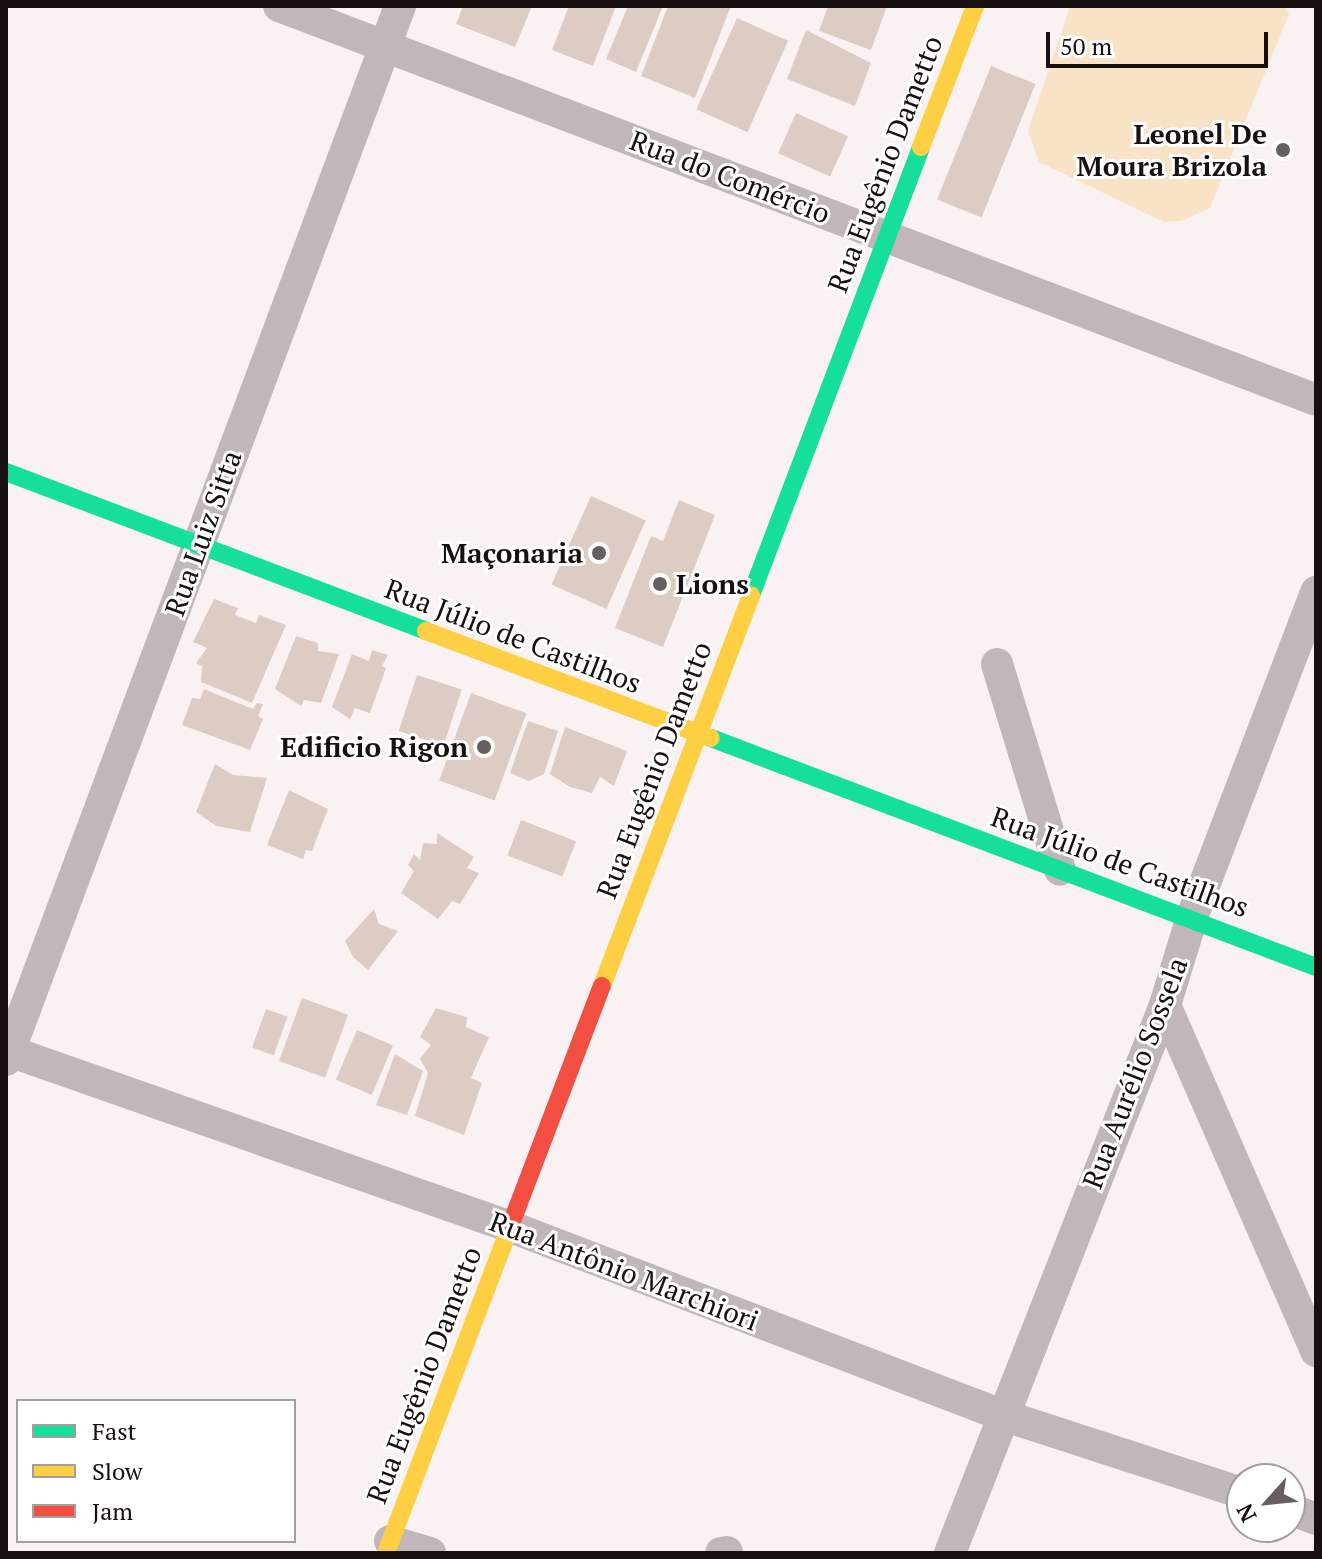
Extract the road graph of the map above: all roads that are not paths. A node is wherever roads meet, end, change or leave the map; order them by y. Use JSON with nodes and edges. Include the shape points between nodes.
{"nodes":[{"id":1,"x":279,"y":6,"type":"edge"},
{"id":2,"x":400,"y":6,"type":"edge"},
{"id":3,"x":975,"y":6,"type":"edge"},
{"id":4,"x":385,"y":46,"type":"junction"},
{"id":5,"x":887,"y":237,"type":"junction"},
{"id":6,"x":1316,"y":400,"type":"edge"},
{"id":7,"x":6,"y":472,"type":"edge"},
{"id":8,"x":198,"y":545,"type":"junction"},
{"id":9,"x":1316,"y":592,"type":"edge"},
{"id":10,"x":997,"y":664,"type":"dead end"},
{"id":11,"x":697,"y":736,"type":"junction"},
{"id":12,"x":1060,"y":870,"type":"junction"},
{"id":13,"x":1192,"y":917,"type":"junction"},
{"id":14,"x":1316,"y":967,"type":"edge"},
{"id":15,"x":1165,"y":1005,"type":"junction"},
{"id":16,"x":7,"y":1053,"type":"edge"},
{"id":17,"x":511,"y":1227,"type":"junction"},
{"id":18,"x":1316,"y":1351,"type":"edge"},
{"id":19,"x":1002,"y":1415,"type":"junction"},
{"id":20,"x":1226,"y":1488,"type":"edge"},
{"id":21,"x":388,"y":1547,"type":"edge"},
{"id":22,"x":430,"y":1553,"type":"edge"},
{"id":23,"x":950,"y":1553,"type":"edge"}],
"edges":[{"from":1,"to":4,"type":"street","name":"Rua do Comércio"},
{"from":2,"to":4,"type":"street","name":"Rua Luiz Sitta"},
{"from":3,"to":5,"type":"street","name":"Rua Eugênio Dametto"},
{"from":4,"to":5,"type":"street","name":"Rua do Comércio"},
{"from":4,"to":8,"type":"street","name":"Rua Luiz Sitta"},
{"from":5,"to":6,"type":"street","name":"Rua do Comércio"},
{"from":5,"to":11,"type":"street","name":"Rua Eugênio Dametto"},
{"from":7,"to":8,"type":"street","name":"Rua Júlio de Castilhos"},
{"from":8,"to":11,"type":"street","name":"Rua Júlio de Castilhos"},
{"from":8,"to":16,"type":"street","name":"Rua Luiz Sitta"},
{"from":9,"to":13,"type":"street","name":"Rua Aurélio Sossela"},
{"from":10,"to":12,"type":"street"},
{"from":11,"to":12,"type":"street","name":"Rua Júlio de Castilhos"},
{"from":11,"to":17,"type":"street","name":"Rua Eugênio Dametto"},
{"from":12,"to":13,"type":"street","name":"Rua Júlio de Castilhos"},
{"from":13,"to":14,"type":"street","name":"Rua Júlio de Castilhos"},
{"from":13,"to":15,"type":"street","name":"Rua Aurélio Sossela"},
{"from":15,"to":18,"type":"street"},
{"from":15,"to":19,"type":"street","name":"Rua Aurélio Sossela"},
{"from":16,"to":17,"type":"street","name":"Rua Antônio Marchiori"},
{"from":17,"to":19,"type":"street","name":"Rua Antônio Marchiori"},
{"from":17,"to":21,"type":"street","name":"Rua Eugênio Dametto"},
{"from":19,"to":20,"type":"street","name":"Rua Antônio Marchiori"},
{"from":19,"to":23,"type":"street","name":"Rua Aurélio Sossela"},
{"from":21,"to":22,"type":"street"}]}
